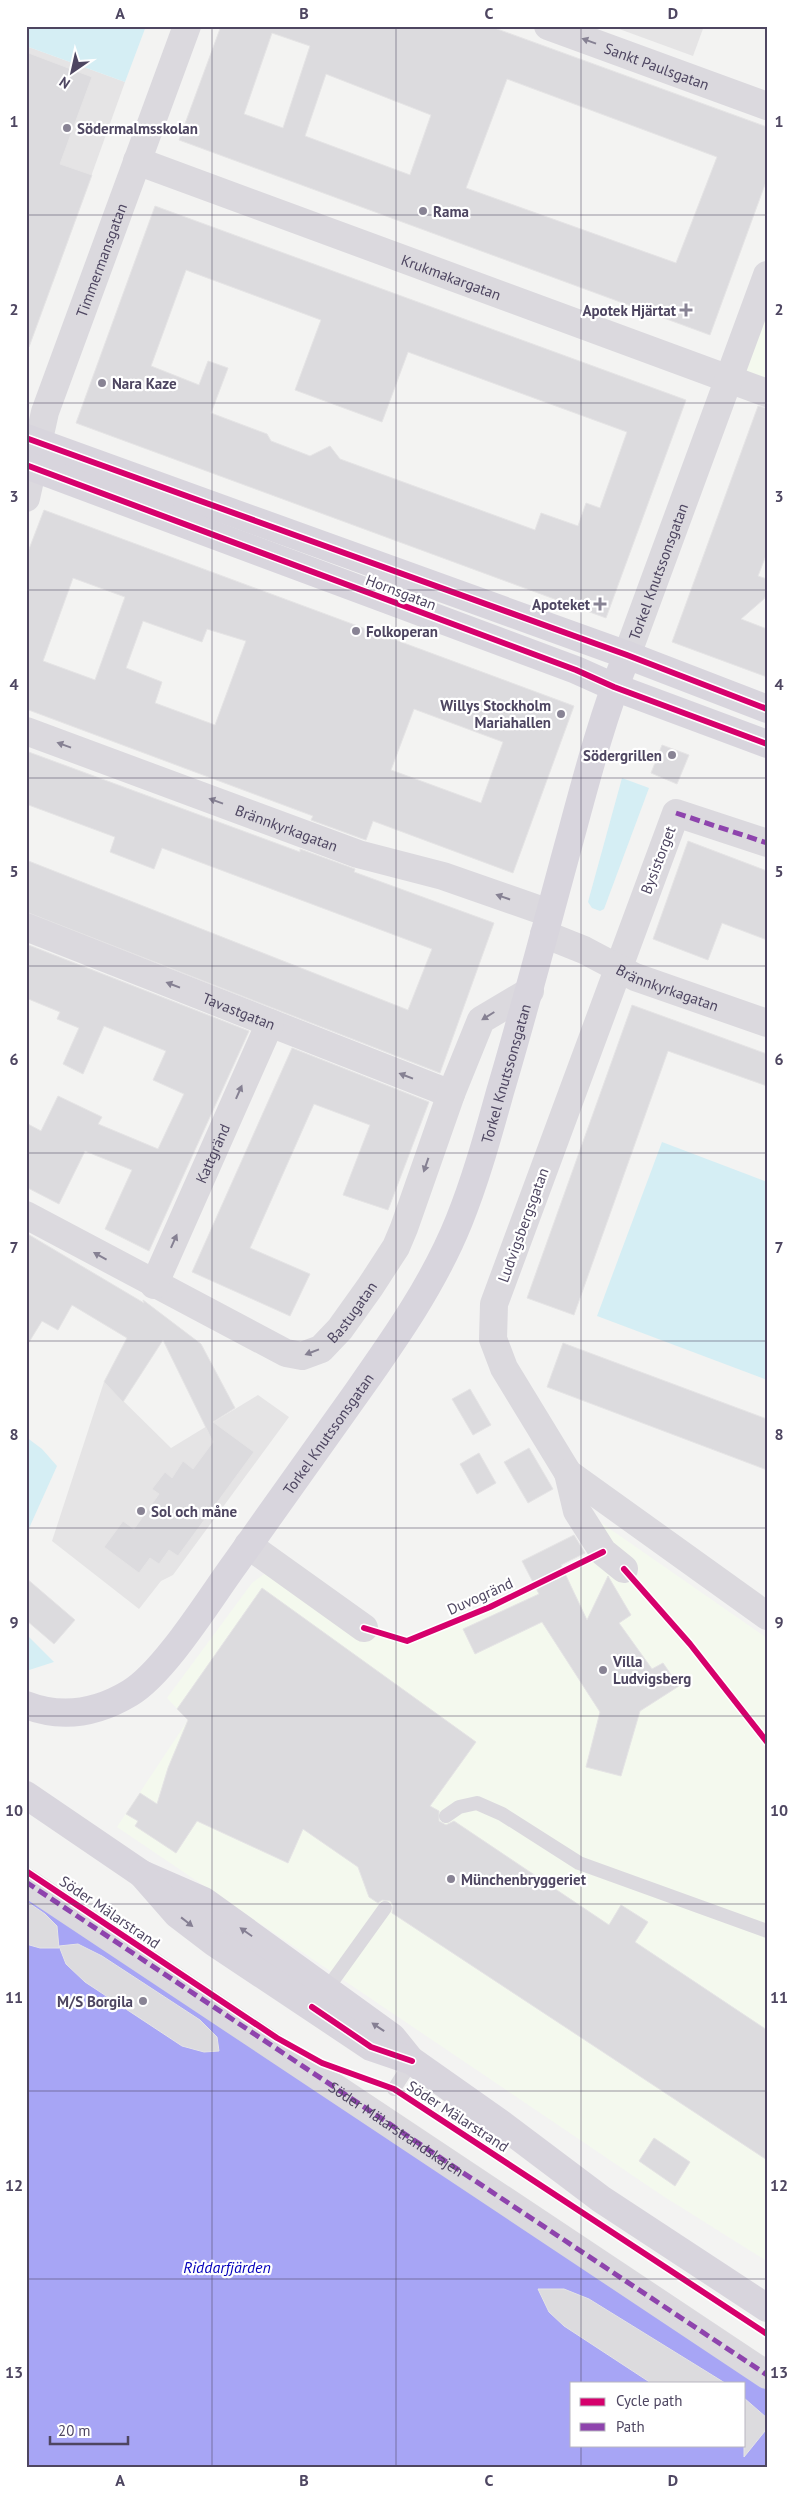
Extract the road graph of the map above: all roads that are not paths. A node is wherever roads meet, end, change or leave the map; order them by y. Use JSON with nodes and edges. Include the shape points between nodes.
{"nodes":[{"id":1,"x":187,"y":26,"type":"edge"},
{"id":2,"x":548,"y":26,"type":"edge"},
{"id":3,"x":767,"y":106,"type":"edge"},
{"id":4,"x":137,"y":161,"type":"junction"},
{"id":5,"x":767,"y":275,"type":"edge"},
{"id":6,"x":728,"y":379,"type":"junction"},
{"id":7,"x":767,"y":393,"type":"edge"},
{"id":8,"x":31,"y":454,"type":"edge"},
{"id":9,"x":26,"y":498,"type":"edge"},
{"id":10,"x":627,"y":655,"type":"junction"},
{"id":11,"x":614,"y":687,"type":"junction"},
{"id":12,"x":767,"y":709,"type":"edge"},
{"id":13,"x":26,"y":731,"type":"edge"},
{"id":14,"x":767,"y":744,"type":"edge"},
{"id":15,"x":767,"y":843,"type":"edge"},
{"id":16,"x":547,"y":923,"type":"junction"},
{"id":17,"x":26,"y":927,"type":"edge"},
{"id":18,"x":617,"y":968,"type":"junction"},
{"id":19,"x":530,"y":991,"type":"junction"},
{"id":20,"x":270,"y":1023,"type":"junction"},
{"id":21,"x":767,"y":1023,"type":"edge"},
{"id":22,"x":452,"y":1094,"type":"junction"},
{"id":23,"x":26,"y":1215,"type":"edge"},
{"id":24,"x":154,"y":1285,"type":"junction"},
{"id":25,"x":568,"y":1473,"type":"junction"},
{"id":26,"x":248,"y":1545,"type":"junction"},
{"id":27,"x":624,"y":1569,"type":"dead end"},
{"id":28,"x":767,"y":1616,"type":"edge"},
{"id":29,"x":364,"y":1628,"type":"dead end"},
{"id":30,"x":26,"y":1705,"type":"edge"},
{"id":31,"x":26,"y":1795,"type":"edge"},
{"id":32,"x":446,"y":1816,"type":"dead end"},
{"id":33,"x":26,"y":1882,"type":"edge"},
{"id":34,"x":384,"y":1908,"type":"dead end"},
{"id":35,"x":767,"y":1932,"type":"edge"},
{"id":36,"x":320,"y":1998,"type":"junction"},
{"id":37,"x":412,"y":2061,"type":"junction"},
{"id":38,"x":394,"y":2089,"type":"dead end"},
{"id":39,"x":767,"y":2308,"type":"edge"},
{"id":40,"x":767,"y":2375,"type":"edge"}],
"edges":[{"from":1,"to":4,"type":"street","name":"Timmermansgatan"},
{"from":3,"to":2,"type":"street","name":"Sankt Paulsgatan","one_way":true},
{"from":4,"to":6,"type":"street","name":"Krukmakargatan"},
{"from":4,"to":8,"type":"street","name":"Timmermansgatan"},
{"from":5,"to":6,"type":"street","name":"Torkel Knutssonsgatan"},
{"from":6,"to":7,"type":"street","name":"Krukmakargatan"},
{"from":6,"to":10,"type":"street","name":"Torkel Knutssonsgatan"},
{"from":8,"to":9,"type":"street","name":"Timmermansgatan"},
{"from":8,"to":10,"type":"street","name":"Hornsgatan"},
{"from":8,"to":11,"type":"street","name":"Hornsgatan"},
{"from":10,"to":11,"type":"street","name":"Torkel Knutssonsgatan"},
{"from":10,"to":12,"type":"street","name":"Hornsgatan"},
{"from":11,"to":14,"type":"street","name":"Hornsgatan"},
{"from":11,"to":16,"type":"street","name":"Torkel Knutssonsgatan"},
{"from":16,"to":13,"type":"street","name":"Brännkyrkagatan","one_way":true,"via":[[443,876],[358,854]]},
{"from":15,"to":18,"type":"street","name":"Bysistorget","via":[[676,813]]},
{"from":16,"to":18,"type":"street","name":"Brännkyrkagatan","via":[[584,950]]},
{"from":16,"to":19,"type":"street","name":"Torkel Knutssonsgatan"},
{"from":20,"to":17,"type":"street","name":"Tavastgatan","one_way":true},
{"from":18,"to":21,"type":"street","name":"Brännkyrkagatan"},
{"from":18,"to":25,"type":"street","name":"Ludvigsbergsgatan","via":[[494,1304],[493,1339],[504,1368]]},
{"from":19,"to":22,"type":"street","name":"Bastugatan","one_way":true,"via":[[481,1020]]},
{"from":19,"to":26,"type":"street","name":"Torkel Knutssonsgatan","via":[[471,1190],[441,1260],[400,1331]]},
{"from":22,"to":20,"type":"street","name":"Tavastgatan","one_way":true},
{"from":24,"to":20,"type":"street","name":"Kattgränd","one_way":true},
{"from":22,"to":24,"type":"street","name":"Bastugatan","one_way":true,"via":[[396,1247],[340,1329],[321,1349],[302,1356],[286,1353]]},
{"from":24,"to":23,"type":"street","name":"Bastugatan","one_way":true},
{"from":25,"to":27,"type":"street","name":"Ludvigsbergsgatan","via":[[577,1511],[603,1552]]},
{"from":25,"to":28,"type":"street","name":"Ludvigsbergsgatan"},
{"from":26,"to":29,"type":"street"},
{"from":26,"to":30,"type":"street","name":"Torkel Knutssonsgatan","via":[[166,1657],[132,1692],[110,1703],[67,1715]]},
{"from":31,"to":36,"type":"street","name":"Söder Mälarstrand","via":[[142,1874],[177,1914],[214,1942]]},
{"from":32,"to":35,"type":"lane","via":[[459,1807],[477,1803],[502,1814],[579,1863]]},
{"from":33,"to":40,"type":"street","name":"Söder Mälarstrandskajen"},
{"from":34,"to":36,"type":"lane"},
{"from":36,"to":37,"type":"street","name":"Söder Mälarstrand","via":[[371,2047]]},
{"from":37,"to":38,"type":"lane"},
{"from":37,"to":39,"type":"street","name":"Söder Mälarstrand","via":[[601,2199]]}]}
